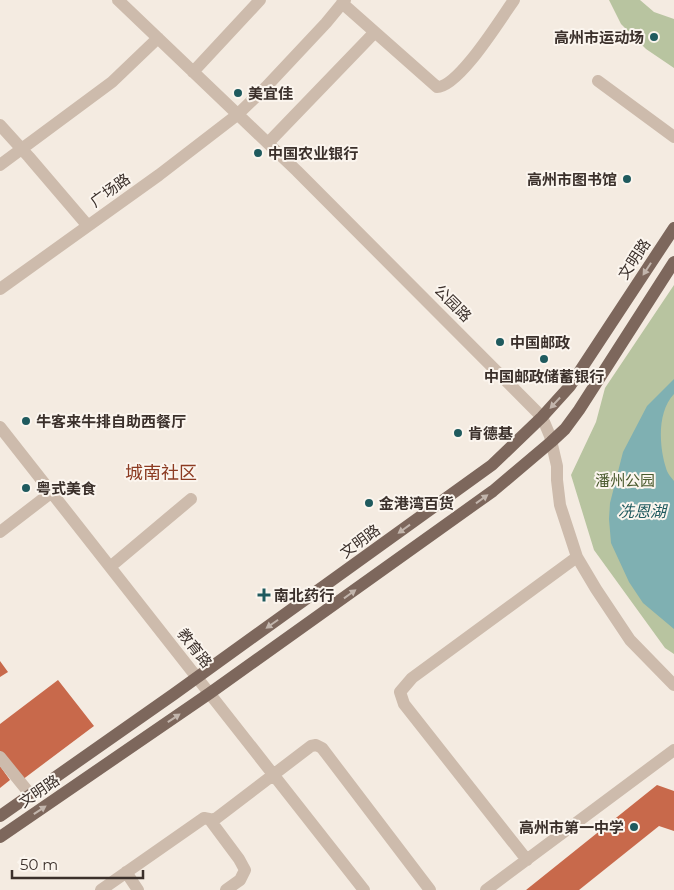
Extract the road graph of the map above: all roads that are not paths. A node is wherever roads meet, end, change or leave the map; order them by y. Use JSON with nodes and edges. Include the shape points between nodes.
{"nodes":[{"id":1,"x":118,"y":0,"type":"edge"},
{"id":2,"x":260,"y":0,"type":"edge"},
{"id":3,"x":514,"y":0,"type":"edge"},
{"id":4,"x":340,"y":3,"type":"edge"},
{"id":5,"x":375,"y":32,"type":"junction"},
{"id":6,"x":158,"y":38,"type":"junction"},
{"id":7,"x":193,"y":72,"type":"junction"},
{"id":8,"x":598,"y":81,"type":"dead end"},
{"id":9,"x":237,"y":115,"type":"junction"},
{"id":10,"x":0,"y":125,"type":"edge"},
{"id":11,"x":674,"y":137,"type":"edge"},
{"id":12,"x":268,"y":144,"type":"junction"},
{"id":13,"x":22,"y":150,"type":"junction"},
{"id":14,"x":0,"y":165,"type":"edge"},
{"id":15,"x":88,"y":226,"type":"junction"},
{"id":16,"x":674,"y":228,"type":"edge"},
{"id":17,"x":674,"y":262,"type":"edge"},
{"id":18,"x":0,"y":289,"type":"edge"},
{"id":19,"x":542,"y":417,"type":"junction"},
{"id":20,"x":0,"y":427,"type":"edge"},
{"id":21,"x":551,"y":442,"type":"junction"},
{"id":22,"x":52,"y":492,"type":"junction"},
{"id":23,"x":191,"y":499,"type":"dead end"},
{"id":24,"x":0,"y":532,"type":"edge"},
{"id":25,"x":577,"y":556,"type":"junction"},
{"id":26,"x":110,"y":567,"type":"junction"},
{"id":27,"x":197,"y":677,"type":"junction"},
{"id":28,"x":674,"y":685,"type":"edge"},
{"id":29,"x":210,"y":694,"type":"junction"},
{"id":30,"x":674,"y":750,"type":"edge"},
{"id":31,"x":0,"y":757,"type":"edge"},
{"id":32,"x":274,"y":774,"type":"junction"},
{"id":33,"x":30,"y":794,"type":"junction"},
{"id":34,"x":0,"y":816,"type":"edge"},
{"id":35,"x":210,"y":820,"type":"junction"},
{"id":36,"x":0,"y":838,"type":"edge"},
{"id":37,"x":526,"y":860,"type":"junction"},
{"id":38,"x":126,"y":872,"type":"junction"},
{"id":39,"x":101,"y":890,"type":"edge"},
{"id":40,"x":138,"y":890,"type":"edge"},
{"id":41,"x":226,"y":890,"type":"edge"},
{"id":42,"x":364,"y":890,"type":"edge"},
{"id":43,"x":430,"y":890,"type":"edge"},
{"id":44,"x":486,"y":890,"type":"edge"}],
"edges":[{"from":1,"to":6,"type":"street","name":"公园路"},
{"from":2,"to":7,"type":"street"},
{"from":3,"to":5,"type":"street","via":[[468,62],[452,80],[440,87]]},
{"from":4,"to":5,"type":"street"},
{"from":4,"to":9,"type":"street","name":"广场路","via":[[326,24]]},
{"from":5,"to":12,"type":"street"},
{"from":6,"to":7,"type":"street","name":"公园路"},
{"from":6,"to":13,"type":"street","via":[[112,82]]},
{"from":7,"to":9,"type":"street","name":"公园路"},
{"from":8,"to":11,"type":"street"},
{"from":9,"to":12,"type":"street","name":"公园路"},
{"from":9,"to":15,"type":"street","name":"广场路"},
{"from":10,"to":13,"type":"street"},
{"from":12,"to":19,"type":"street","name":"公园路"},
{"from":13,"to":14,"type":"street"},
{"from":13,"to":15,"type":"street"},
{"from":15,"to":18,"type":"street","name":"广场路"},
{"from":16,"to":19,"type":"main road","name":"文明路","one_way":true,"via":[[578,376]]},
{"from":17,"to":21,"type":"main road","name":"文明路","via":[[579,410]]},
{"from":19,"to":21,"type":"street","name":"公园路"},
{"from":19,"to":27,"type":"main road","name":"文明路","one_way":true,"via":[[465,486]]},
{"from":20,"to":22,"type":"street","name":"教育路"},
{"from":21,"to":25,"type":"street","name":"公园路","via":[[560,504]]},
{"from":29,"to":21,"type":"main road","name":"文明路","one_way":true,"via":[[493,491]]},
{"from":22,"to":24,"type":"street"},
{"from":22,"to":26,"type":"street","name":"教育路"},
{"from":23,"to":26,"type":"street"},
{"from":25,"to":28,"type":"street","name":"公园路","via":[[630,640]]},
{"from":25,"to":37,"type":"street","via":[[412,678],[400,692],[404,704]]},
{"from":26,"to":27,"type":"street","name":"教育路"},
{"from":27,"to":29,"type":"street","name":"教育路"},
{"from":27,"to":33,"type":"main road","name":"文明路"},
{"from":29,"to":32,"type":"street","name":"教育路"},
{"from":36,"to":29,"type":"main road","name":"文明路","one_way":true},
{"from":30,"to":37,"type":"street"},
{"from":31,"to":33,"type":"street"},
{"from":32,"to":35,"type":"street"},
{"from":32,"to":42,"type":"street","name":"教育路"},
{"from":32,"to":43,"type":"street","via":[[311,746],[319,745]]},
{"from":33,"to":34,"type":"main road","name":"文明路"},
{"from":35,"to":38,"type":"street","via":[[204,818]]},
{"from":35,"to":41,"type":"street","via":[[244,870],[240,880]]},
{"from":37,"to":44,"type":"street"},
{"from":38,"to":39,"type":"street"},
{"from":38,"to":40,"type":"street"}]}
